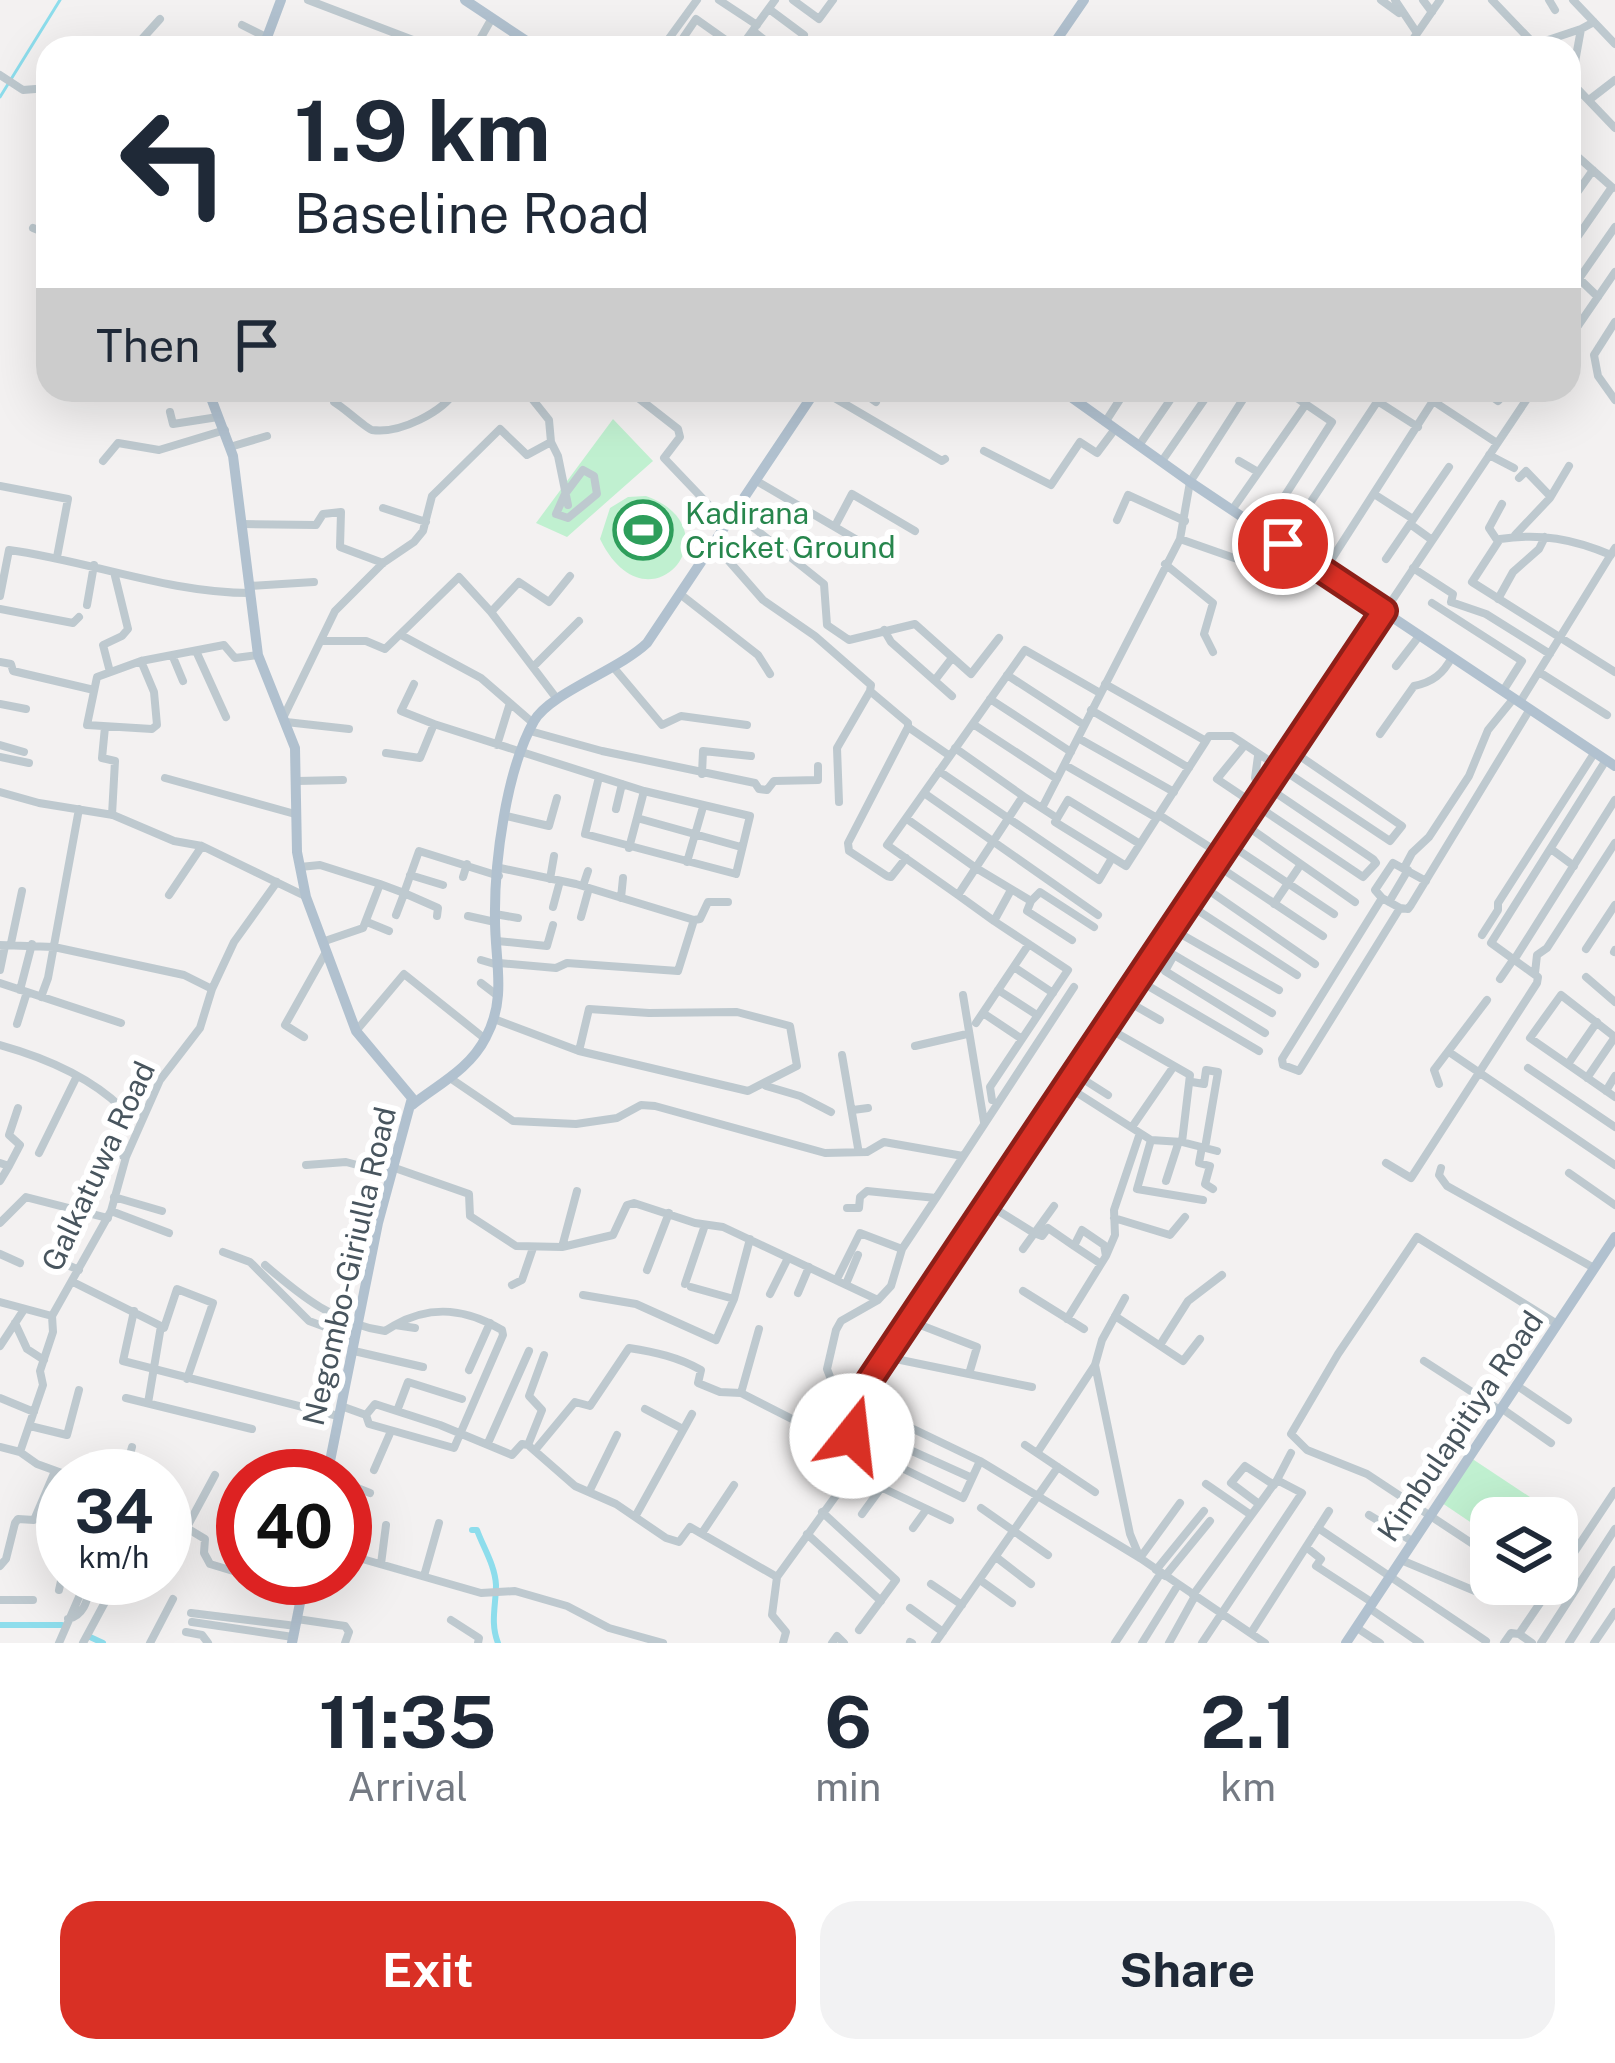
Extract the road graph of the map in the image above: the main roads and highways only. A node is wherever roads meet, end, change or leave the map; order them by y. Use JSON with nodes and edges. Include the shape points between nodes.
{"nodes":[{"id":1,"x":281,"y":0,"type":"edge"},
{"id":2,"x":466,"y":0,"type":"edge"},
{"id":3,"x":1084,"y":0,"type":"edge"},
{"id":4,"x":268,"y":36,"type":"edge"},
{"id":5,"x":519,"y":36,"type":"edge"},
{"id":6,"x":1060,"y":36,"type":"edge"},
{"id":7,"x":212,"y":402,"type":"edge"},
{"id":8,"x":810,"y":402,"type":"edge"},
{"id":9,"x":1079,"y":402,"type":"edge"},
{"id":10,"x":1605,"y":759,"type":"edge"},
{"id":11,"x":412,"y":1105,"type":"junction"},
{"id":12,"x":1615,"y":1237,"type":"edge"},
{"id":13,"x":333,"y":1449,"type":"edge"},
{"id":14,"x":1346,"y":1643,"type":"edge"}],
"edges":[{"from":1,"to":4,"type":"main road"},
{"from":2,"to":5,"type":"main road"},
{"from":3,"to":6,"type":"main road"},
{"from":7,"to":11,"type":"main road","name":"Negombo-Giriulla Road","via":[[230,447],[258,655],[295,748],[306,896],[356,1031]]},
{"from":8,"to":11,"type":"main road","via":[[647,643],[558,700],[531,727],[506,816],[494,1019],[467,1064]]},
{"from":9,"to":10,"type":"main road"},
{"from":11,"to":13,"type":"main road","name":"Negombo-Giriulla Road"},
{"from":12,"to":14,"type":"main road","name":"Kimbulapitiya Road"}]}
